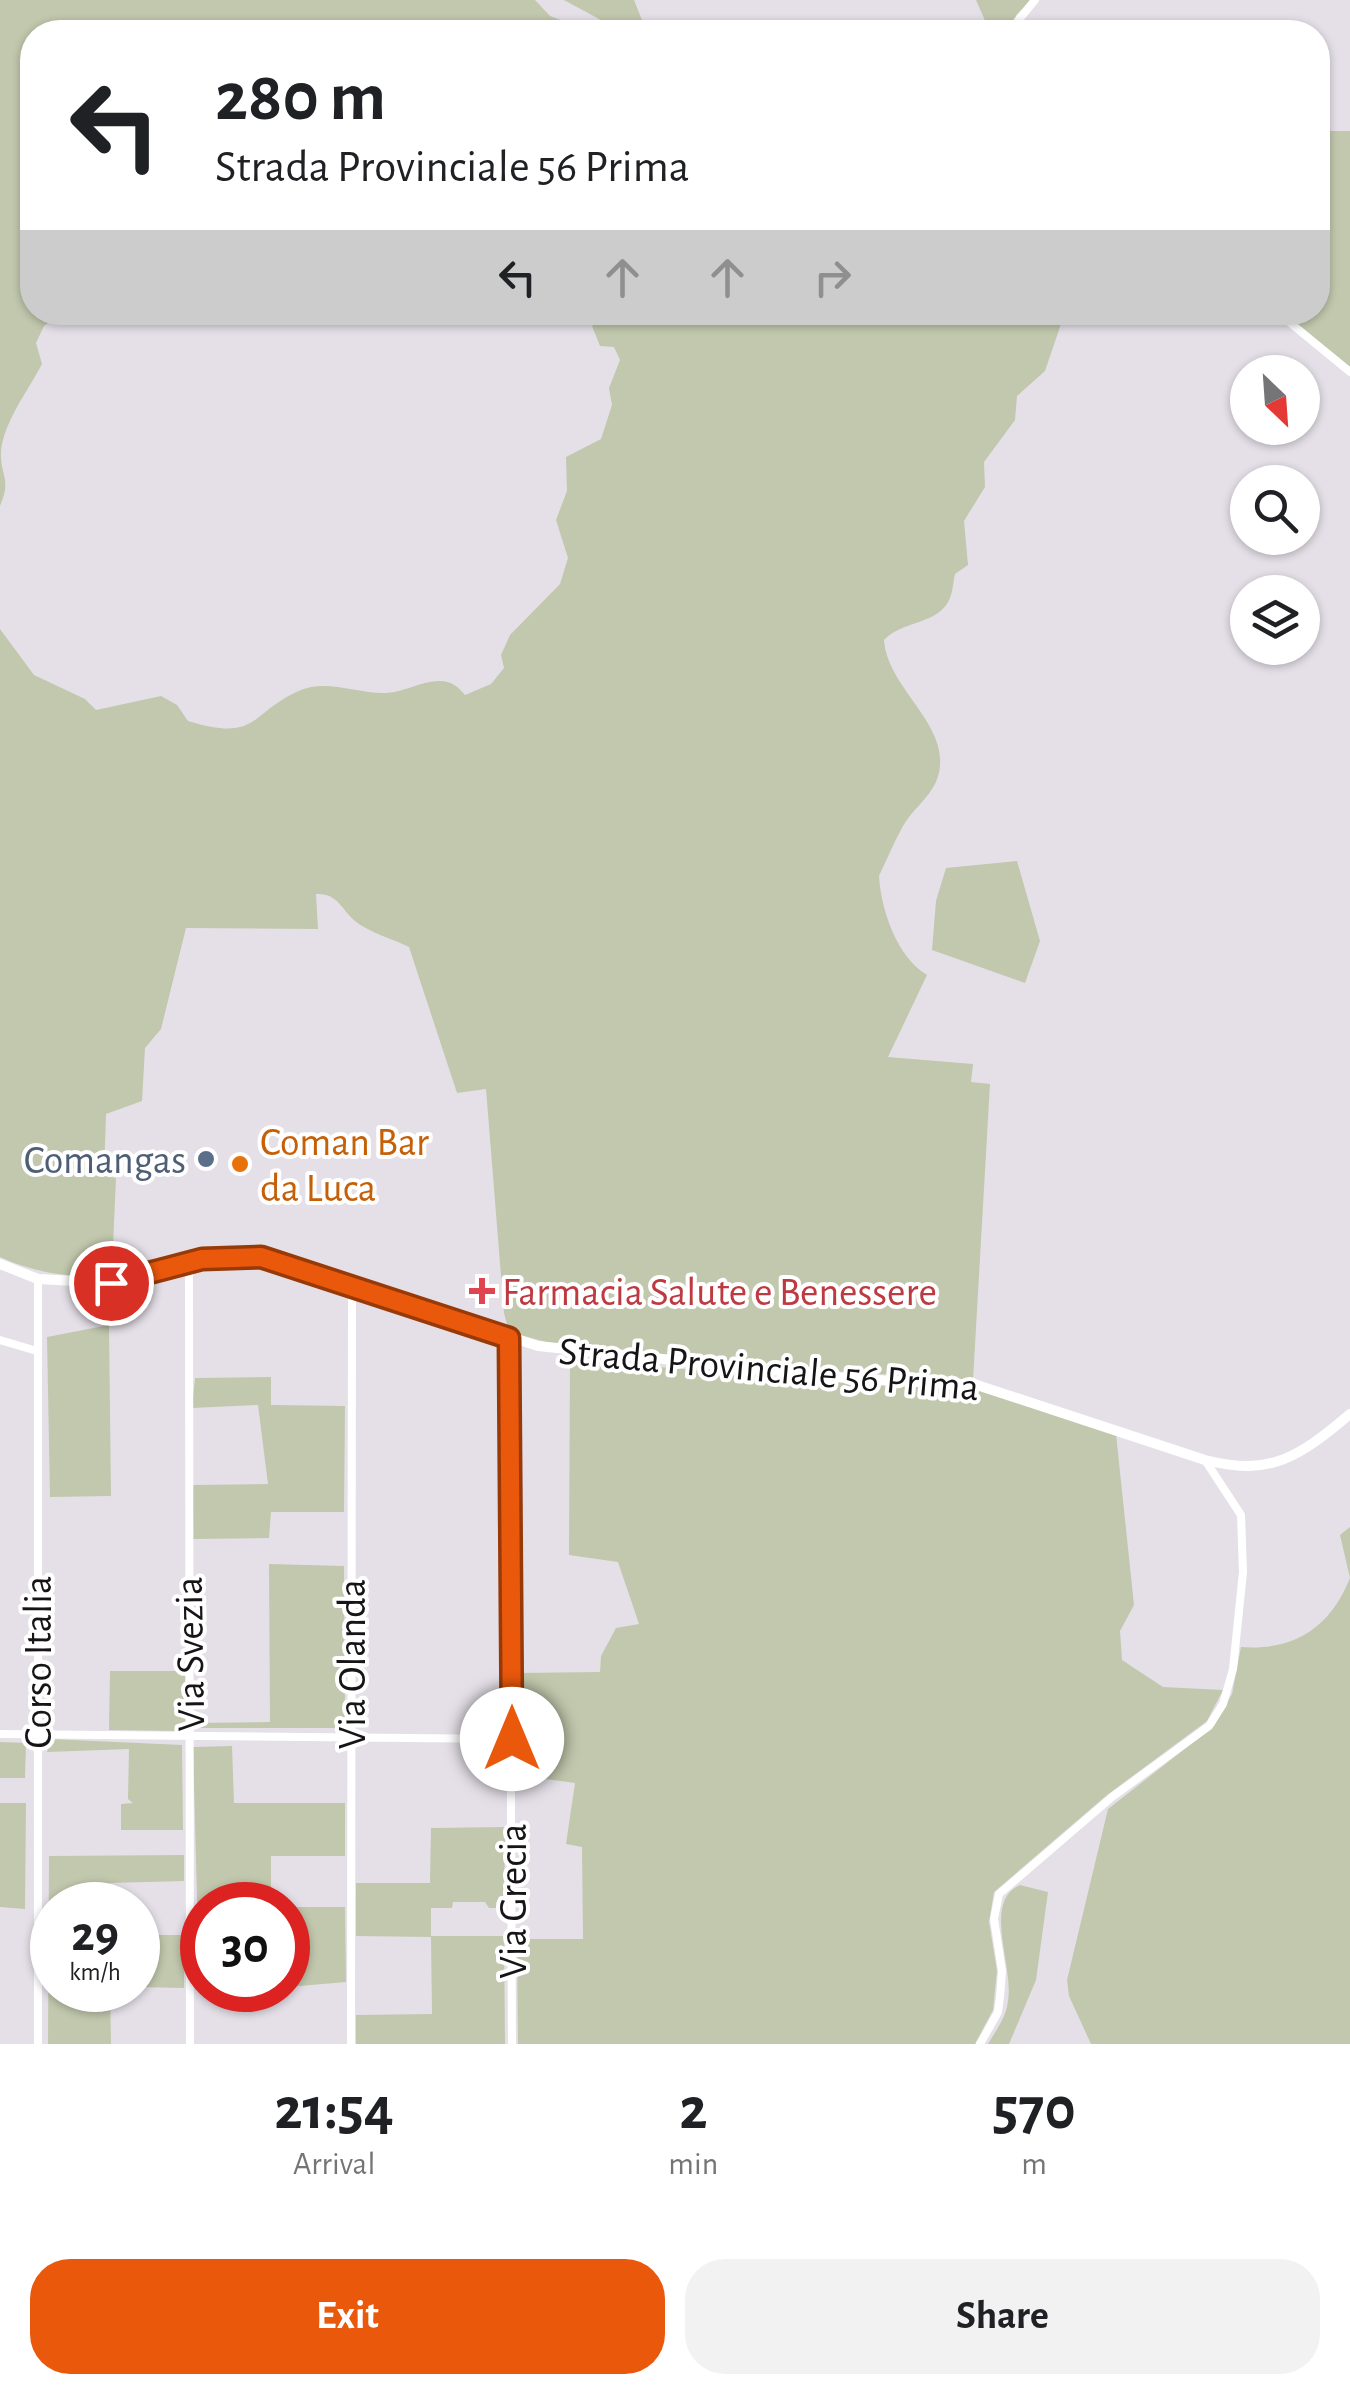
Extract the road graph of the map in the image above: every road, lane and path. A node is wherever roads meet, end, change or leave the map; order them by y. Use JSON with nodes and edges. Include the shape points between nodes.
{"nodes":[{"id":1,"x":1036,"y":0,"type":"edge"},
{"id":2,"x":1019,"y":20,"type":"edge"},
{"id":3,"x":1293,"y":325,"type":"edge"},
{"id":4,"x":1350,"y":372,"type":"edge"},
{"id":5,"x":0,"y":1264,"type":"edge"},
{"id":6,"x":189,"y":1264,"type":"junction"},
{"id":7,"x":38,"y":1279,"type":"junction"},
{"id":8,"x":352,"y":1285,"type":"junction"},
{"id":9,"x":509,"y":1338,"type":"junction"},
{"id":10,"x":0,"y":1340,"type":"edge"},
{"id":11,"x":37,"y":1351,"type":"junction"},
{"id":12,"x":1350,"y":1414,"type":"edge"},
{"id":13,"x":1205,"y":1460,"type":"junction"},
{"id":14,"x":0,"y":1734,"type":"edge"},
{"id":15,"x":37,"y":1735,"type":"junction"},
{"id":16,"x":190,"y":1737,"type":"junction"},
{"id":17,"x":351,"y":1737,"type":"junction"},
{"id":18,"x":512,"y":1739,"type":"junction"},
{"id":19,"x":38,"y":2044,"type":"edge"},
{"id":20,"x":190,"y":2044,"type":"edge"},
{"id":21,"x":351,"y":2044,"type":"edge"},
{"id":22,"x":512,"y":2044,"type":"edge"},
{"id":23,"x":980,"y":2044,"type":"edge"}],
"edges":[{"from":1,"to":2,"type":"street"},
{"from":3,"to":4,"type":"street"},
{"from":5,"to":7,"type":"street","name":"Strada Provinciale 56 Prima"},
{"from":6,"to":7,"type":"street","name":"Strada Provinciale 56 Prima","via":[[130,1282]]},
{"from":6,"to":8,"type":"street","name":"Strada Provinciale 56 Prima","via":[[261,1257]]},
{"from":6,"to":16,"type":"street","name":"Via Svezia"},
{"from":7,"to":11,"type":"street","name":"Corso Italia"},
{"from":8,"to":9,"type":"street","name":"Strada Provinciale 56 Prima"},
{"from":8,"to":17,"type":"street","name":"Via Olanda"},
{"from":9,"to":13,"type":"street","name":"Strada Provinciale 56 Prima","via":[[636,1359],[977,1384]]},
{"from":9,"to":18,"type":"street","name":"Via Grecia"},
{"from":10,"to":11,"type":"street"},
{"from":11,"to":15,"type":"street","name":"Corso Italia"},
{"from":12,"to":13,"type":"street","name":"Strada Provinciale 56 Prima","via":[[1282,1461],[1243,1467]]},
{"from":13,"to":23,"type":"street","via":[[1241,1515],[1234,1669],[1222,1704],[1208,1726],[999,1894],[994,1919],[1000,1997]]},
{"from":14,"to":15,"type":"street"},
{"from":15,"to":16,"type":"street"},
{"from":15,"to":19,"type":"street","name":"Corso Italia"},
{"from":16,"to":17,"type":"street"},
{"from":16,"to":20,"type":"street","name":"Via Svezia"},
{"from":17,"to":18,"type":"street"},
{"from":17,"to":21,"type":"street","name":"Via Olanda"},
{"from":18,"to":22,"type":"street","name":"Via Grecia"}]}
